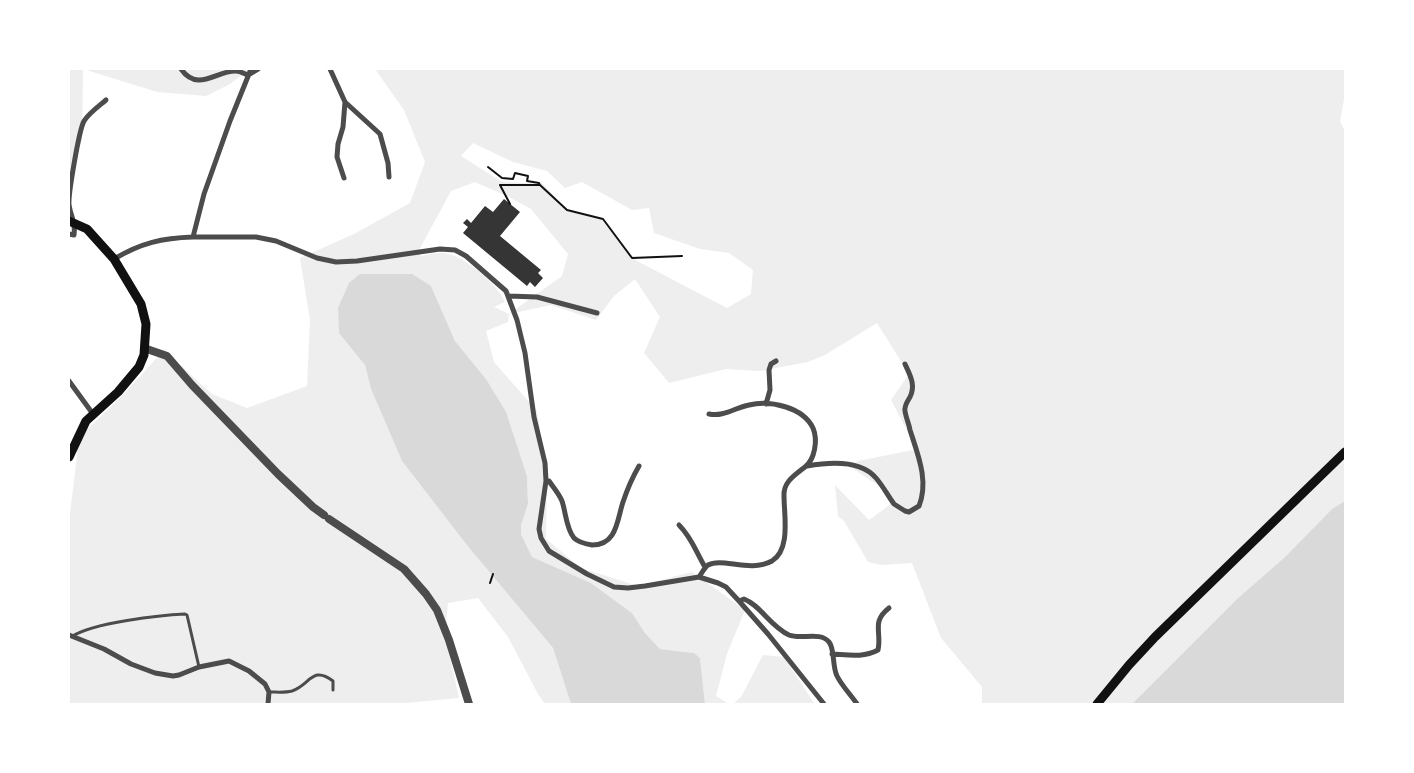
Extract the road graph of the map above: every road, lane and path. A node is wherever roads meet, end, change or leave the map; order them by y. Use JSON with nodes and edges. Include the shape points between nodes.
{"nodes":[{"id":1,"x":181,"y":69,"type":"edge"},
{"id":2,"x":251,"y":69,"type":"edge"},
{"id":3,"x":258,"y":69,"type":"edge"},
{"id":4,"x":330,"y":69,"type":"edge"},
{"id":5,"x":248,"y":75,"type":"junction"},
{"id":6,"x":106,"y":100,"type":"dead end"},
{"id":7,"x":345,"y":102,"type":"junction"},
{"id":8,"x":488,"y":167,"type":"dead end"},
{"id":9,"x":389,"y":177,"type":"dead end"},
{"id":10,"x":344,"y":178,"type":"dead end"},
{"id":11,"x":540,"y":185,"type":"junction"},
{"id":12,"x":510,"y":204,"type":"dead end"},
{"id":13,"x":72,"y":223,"type":"edge"},
{"id":14,"x":69,"y":234,"type":"edge"},
{"id":15,"x":193,"y":237,"type":"junction"},
{"id":16,"x":682,"y":256,"type":"dead end"},
{"id":17,"x":114,"y":259,"type":"junction"},
{"id":18,"x":508,"y":296,"type":"junction"},
{"id":19,"x":597,"y":313,"type":"dead end"},
{"id":20,"x":144,"y":348,"type":"junction"},
{"id":21,"x":776,"y":361,"type":"dead end"},
{"id":22,"x":905,"y":364,"type":"dead end"},
{"id":23,"x":69,"y":381,"type":"edge"},
{"id":24,"x":766,"y":404,"type":"junction"},
{"id":25,"x":93,"y":414,"type":"junction"},
{"id":26,"x":708,"y":414,"type":"dead end"},
{"id":27,"x":1345,"y":452,"type":"edge"},
{"id":28,"x":69,"y":457,"type":"edge"},
{"id":29,"x":638,"y":466,"type":"dead end"},
{"id":30,"x":807,"y":466,"type":"junction"},
{"id":31,"x":546,"y":481,"type":"junction"},
{"id":32,"x":679,"y":526,"type":"dead end"},
{"id":33,"x":706,"y":567,"type":"junction"},
{"id":34,"x":493,"y":574,"type":"dead end"},
{"id":35,"x":699,"y":577,"type":"junction"},
{"id":36,"x":490,"y":583,"type":"dead end"},
{"id":37,"x":739,"y":601,"type":"junction"},
{"id":38,"x":889,"y":608,"type":"dead end"},
{"id":39,"x":71,"y":635,"type":"edge"},
{"id":40,"x":832,"y":654,"type":"junction"},
{"id":41,"x":199,"y":667,"type":"junction"},
{"id":42,"x":332,"y":690,"type":"dead end"},
{"id":43,"x":269,"y":692,"type":"junction"},
{"id":44,"x":268,"y":704,"type":"edge"},
{"id":45,"x":469,"y":704,"type":"edge"},
{"id":46,"x":824,"y":704,"type":"edge"},
{"id":47,"x":857,"y":704,"type":"edge"},
{"id":48,"x":1096,"y":704,"type":"edge"}],
"edges":[{"from":1,"to":5,"type":"street","via":[[193,79],[200,80],[236,71]]},
{"from":2,"to":5,"type":"street"},
{"from":3,"to":5,"type":"street"},
{"from":4,"to":7,"type":"street"},
{"from":5,"to":15,"type":"street","via":[[204,194]]},
{"from":6,"to":13,"type":"street","via":[[84,120],[80,132],[69,193]]},
{"from":7,"to":9,"type":"street","via":[[380,134]]},
{"from":7,"to":10,"type":"street","via":[[337,157]]},
{"from":8,"to":11,"type":"path","via":[[502,178],[513,179],[515,173],[528,176],[527,182]]},
{"from":11,"to":12,"type":"path","via":[[500,185]]},
{"from":11,"to":16,"type":"path","via":[[567,210],[603,219],[632,258]]},
{"from":13,"to":14,"type":"street","via":[[74,235]]},
{"from":13,"to":17,"type":"main road","via":[[87,229]]},
{"from":15,"to":17,"type":"street","via":[[144,243]]},
{"from":15,"to":18,"type":"street","via":[[263,238],[336,262],[455,250],[501,285]]},
{"from":17,"to":20,"type":"main road","via":[[140,304],[146,324]]},
{"from":18,"to":19,"type":"street","via":[[536,297]]},
{"from":18,"to":31,"type":"street","via":[[525,353]]},
{"from":20,"to":25,"type":"main road","via":[[139,367]]},
{"from":20,"to":45,"type":"street","via":[[167,356],[313,508],[404,569],[437,610]]},
{"from":21,"to":24,"type":"street","via":[[770,364],[770,390]]},
{"from":22,"to":30,"type":"street","via":[[913,391],[905,413],[924,485],[919,506],[909,512],[898,507],[876,477],[861,467],[841,463]]},
{"from":23,"to":25,"type":"street"},
{"from":24,"to":26,"type":"street","via":[[747,405],[722,415]]},
{"from":24,"to":30,"type":"street","via":[[796,412],[813,428],[816,442]]},
{"from":25,"to":28,"type":"main road","via":[[82,428]]},
{"from":27,"to":48,"type":"main road","via":[[1155,637]]},
{"from":29,"to":31,"type":"street","via":[[616,528],[611,537],[599,544],[590,545],[575,538],[568,526],[561,499]]},
{"from":30,"to":33,"type":"street","via":[[788,482],[784,492],[782,551],[772,560],[757,566],[719,563]]},
{"from":31,"to":35,"type":"street","via":[[539,529],[549,551],[614,587],[636,587]]},
{"from":32,"to":33,"type":"street","via":[[688,535]]},
{"from":33,"to":35,"type":"street"},
{"from":34,"to":36,"type":"path"},
{"from":35,"to":37,"type":"street","via":[[726,587]]},
{"from":37,"to":40,"type":"street","via":[[750,601],[770,622],[789,635],[821,636],[828,640]]},
{"from":37,"to":46,"type":"street"},
{"from":38,"to":40,"type":"street","via":[[881,614],[878,624],[878,650],[869,655]]},
{"from":39,"to":41,"type":"street","via":[[155,673],[179,675]]},
{"from":39,"to":41,"type":"lane","via":[[105,625],[185,614]]},
{"from":40,"to":47,"type":"street","via":[[837,677]]},
{"from":41,"to":43,"type":"street","via":[[229,661],[258,677]]},
{"from":42,"to":43,"type":"lane","via":[[333,681],[320,674],[292,691]]},
{"from":43,"to":44,"type":"street"}]}
